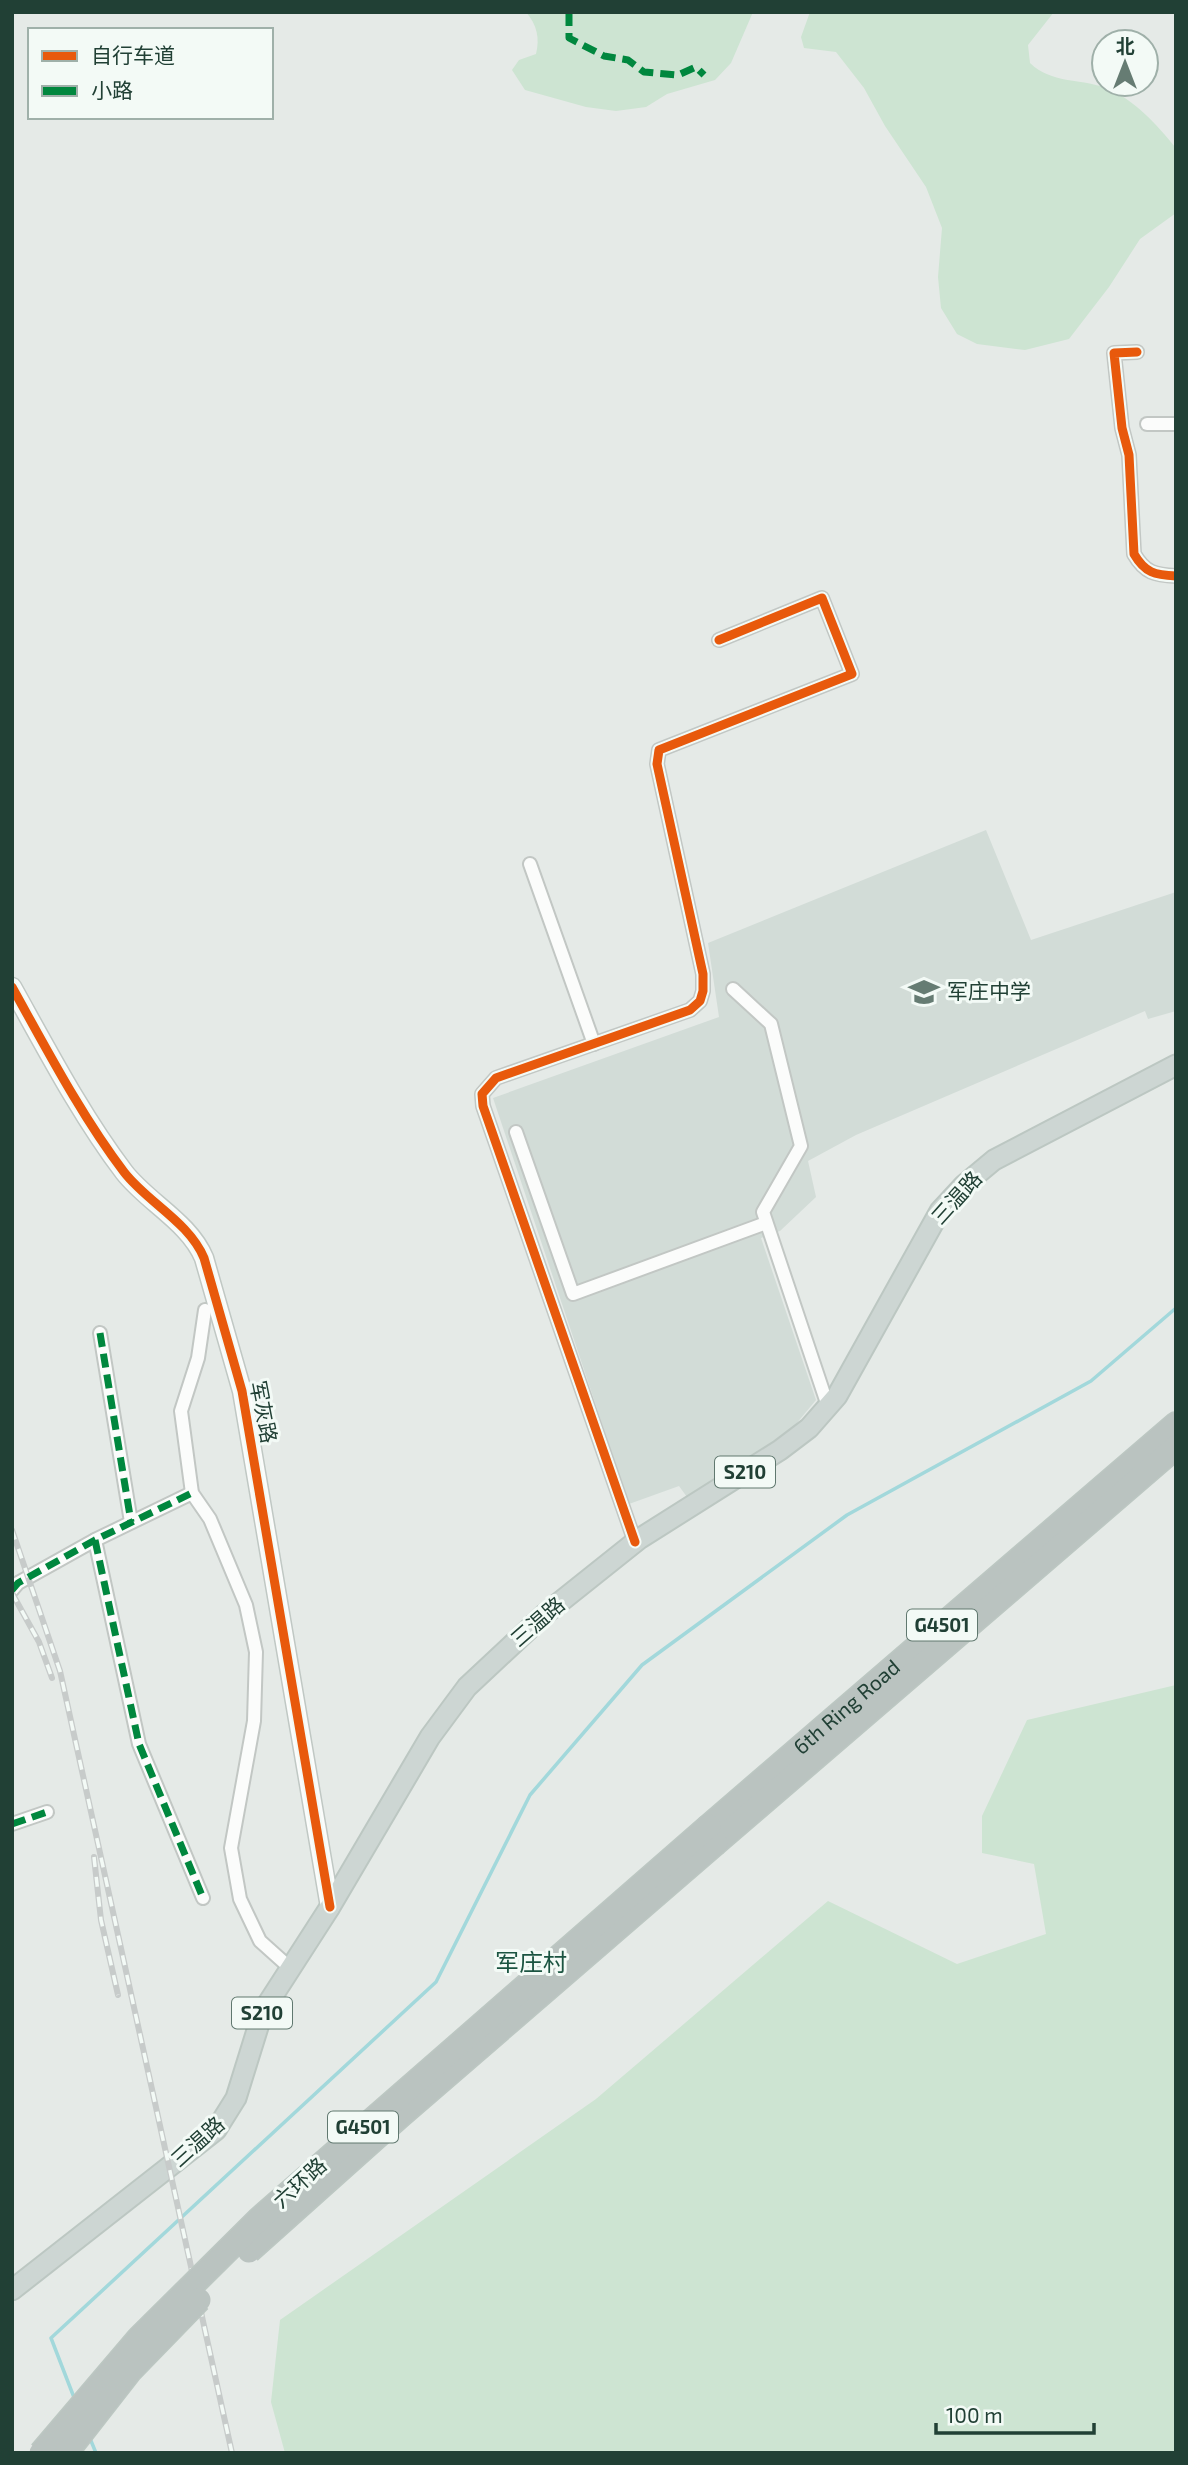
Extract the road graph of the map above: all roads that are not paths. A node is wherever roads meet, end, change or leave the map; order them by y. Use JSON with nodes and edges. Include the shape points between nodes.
{"nodes":[{"id":1,"x":1136,"y":352,"type":"dead end"},
{"id":2,"x":1147,"y":424,"type":"dead end"},
{"id":3,"x":1176,"y":424,"type":"edge"},
{"id":4,"x":1176,"y":576,"type":"edge"},
{"id":5,"x":719,"y":640,"type":"dead end"},
{"id":6,"x":530,"y":864,"type":"dead end"},
{"id":7,"x":12,"y":987,"type":"edge"},
{"id":8,"x":733,"y":989,"type":"dead end"},
{"id":9,"x":594,"y":1044,"type":"junction"},
{"id":10,"x":1176,"y":1065,"type":"edge"},
{"id":11,"x":516,"y":1132,"type":"dead end"},
{"id":12,"x":766,"y":1223,"type":"junction"},
{"id":13,"x":205,"y":1310,"type":"dead end"},
{"id":14,"x":100,"y":1333,"type":"dead end"},
{"id":15,"x":828,"y":1406,"type":"junction"},
{"id":16,"x":1176,"y":1424,"type":"edge"},
{"id":17,"x":1176,"y":1447,"type":"edge"},
{"id":18,"x":192,"y":1493,"type":"junction"},
{"id":19,"x":131,"y":1522,"type":"junction"},
{"id":20,"x":95,"y":1540,"type":"junction"},
{"id":21,"x":635,"y":1542,"type":"junction"},
{"id":22,"x":14,"y":1582,"type":"edge"},
{"id":23,"x":47,"y":1812,"type":"dead end"},
{"id":24,"x":12,"y":1824,"type":"edge"},
{"id":25,"x":713,"y":1834,"type":"junction"},
{"id":26,"x":203,"y":1898,"type":"dead end"},
{"id":27,"x":330,"y":1907,"type":"junction"},
{"id":28,"x":289,"y":1967,"type":"junction"},
{"id":29,"x":12,"y":2290,"type":"edge"},
{"id":30,"x":41,"y":2453,"type":"edge"},
{"id":31,"x":66,"y":2453,"type":"edge"}],
"edges":[{"from":1,"to":4,"type":"street","via":[[1114,353],[1129,455],[1134,554],[1142,568]]},
{"from":2,"to":3,"type":"street"},
{"from":5,"to":9,"type":"street","via":[[822,598],[852,674],[659,750],[657,764],[703,991],[690,1010]]},
{"from":6,"to":9,"type":"street"},
{"from":7,"to":27,"type":"street","name":"军灰路","via":[[110,1152],[143,1194],[197,1242],[204,1258],[242,1391]]},
{"from":8,"to":12,"type":"street","via":[[771,1024],[801,1146],[763,1212]]},
{"from":9,"to":21,"type":"street","via":[[496,1078],[482,1094]]},
{"from":10,"to":15,"type":"main road","name":"三温路","number":"S210","via":[[995,1160],[964,1185],[940,1211],[854,1368]]},
{"from":11,"to":12,"type":"street","via":[[573,1294]]},
{"from":12,"to":15,"type":"street"},
{"from":13,"to":18,"type":"street","via":[[198,1358],[181,1411]]},
{"from":14,"to":19,"type":"street"},
{"from":15,"to":21,"type":"main road","name":"三温路","number":"S210","via":[[780,1450]]},
{"from":16,"to":25,"type":"highway","name":"6th Ring Road","number":"G4501"},
{"from":17,"to":25,"type":"highway","name":"6th Ring Road","number":"G4501"},
{"from":18,"to":19,"type":"street"},
{"from":18,"to":28,"type":"street","via":[[209,1519],[246,1605],[256,1652],[254,1721],[231,1848],[240,1899],[260,1941]]},
{"from":19,"to":20,"type":"street"},
{"from":20,"to":22,"type":"street"},
{"from":20,"to":26,"type":"street","via":[[139,1744]]},
{"from":21,"to":27,"type":"main road","name":"三温路","number":"S210","via":[[545,1614],[467,1686],[430,1737]]},
{"from":23,"to":24,"type":"street"},
{"from":25,"to":30,"type":"highway","name":"六环路","number":"G4501","bridge":true,"via":[[259,2219],[139,2338]]},
{"from":25,"to":31,"type":"highway","name":"六环路","number":"G4501","bridge":true,"via":[[267,2233],[130,2371]]},
{"from":27,"to":28,"type":"main road","name":"三温路","number":"S210"},
{"from":28,"to":29,"type":"main road","name":"三温路","number":"S210","via":[[263,2011],[236,2098],[216,2130]]}]}
